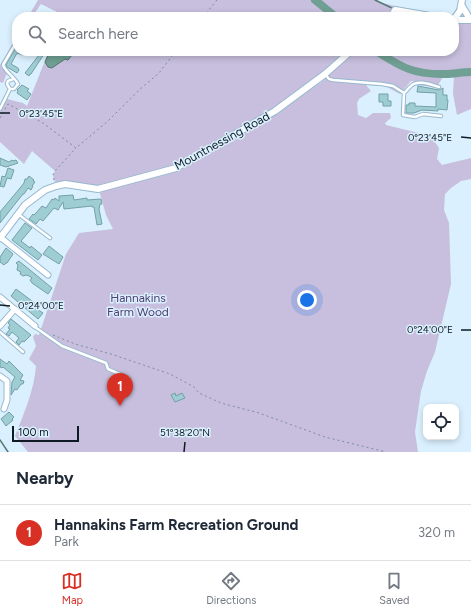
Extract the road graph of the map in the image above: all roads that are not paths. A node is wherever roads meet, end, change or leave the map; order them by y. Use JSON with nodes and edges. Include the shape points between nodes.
{"nodes":[{"id":1,"x":462,"y":3,"type":"edge"},
{"id":2,"x":394,"y":12,"type":"edge"},
{"id":3,"x":407,"y":12,"type":"edge"},
{"id":4,"x":459,"y":12,"type":"edge"},
{"id":5,"x":471,"y":19,"type":"edge"},
{"id":6,"x":459,"y":20,"type":"edge"},
{"id":7,"x":12,"y":50,"type":"edge"},
{"id":8,"x":345,"y":56,"type":"edge"},
{"id":9,"x":325,"y":74,"type":"junction"},
{"id":10,"x":14,"y":79,"type":"junction"},
{"id":11,"x":439,"y":87,"type":"dead end"},
{"id":12,"x":10,"y":89,"type":"junction"},
{"id":13,"x":404,"y":93,"type":"junction"},
{"id":14,"x":0,"y":109,"type":"edge"},
{"id":15,"x":441,"y":116,"type":"dead end"},
{"id":16,"x":18,"y":214,"type":"junction"},
{"id":17,"x":0,"y":237,"type":"edge"},
{"id":18,"x":50,"y":238,"type":"dead end"},
{"id":19,"x":48,"y":275,"type":"dead end"},
{"id":20,"x":0,"y":297,"type":"edge"},
{"id":21,"x":15,"y":309,"type":"junction"},
{"id":22,"x":0,"y":326,"type":"edge"},
{"id":23,"x":35,"y":326,"type":"joint"},
{"id":24,"x":0,"y":332,"type":"edge"},
{"id":25,"x":23,"y":352,"type":"dead end"},
{"id":26,"x":0,"y":376,"type":"edge"},
{"id":27,"x":129,"y":378,"type":"dead end"},
{"id":28,"x":4,"y":410,"type":"dead end"}],
"edges":[{"from":1,"to":4,"type":"street"},
{"from":1,"to":5,"type":"street"},
{"from":2,"to":3,"type":"street"},
{"from":5,"to":6,"type":"street"},
{"from":7,"to":10,"type":"lane","via":[[3,65]]},
{"from":8,"to":9,"type":"street","name":"Mountnessing Road"},
{"from":9,"to":13,"type":"lane","via":[[333,80],[393,86]]},
{"from":9,"to":16,"type":"street","name":"Mountnessing Road","via":[[275,111],[176,168],[98,189],[65,184],[56,186],[45,190],[25,205]]},
{"from":10,"to":12,"type":"lane","via":[[8,81]]},
{"from":10,"to":12,"type":"lane","via":[[17,87]]},
{"from":11,"to":13,"type":"lane","via":[[414,83]]},
{"from":12,"to":14,"type":"lane"},
{"from":13,"to":15,"type":"lane","via":[[403,114],[415,117],[423,114]]},
{"from":16,"to":17,"type":"street","name":"Mountnessing Road"},
{"from":16,"to":18,"type":"lane"},
{"from":17,"to":19,"type":"street"},
{"from":20,"to":21,"type":"street"},
{"from":21,"to":22,"type":"street"},
{"from":21,"to":23,"type":"street"},
{"from":23,"to":27,"type":"lane","via":[[62,346],[106,363],[108,369]]},
{"from":24,"to":25,"type":"lane"},
{"from":26,"to":28,"type":"street","via":[[7,381]]}]}
